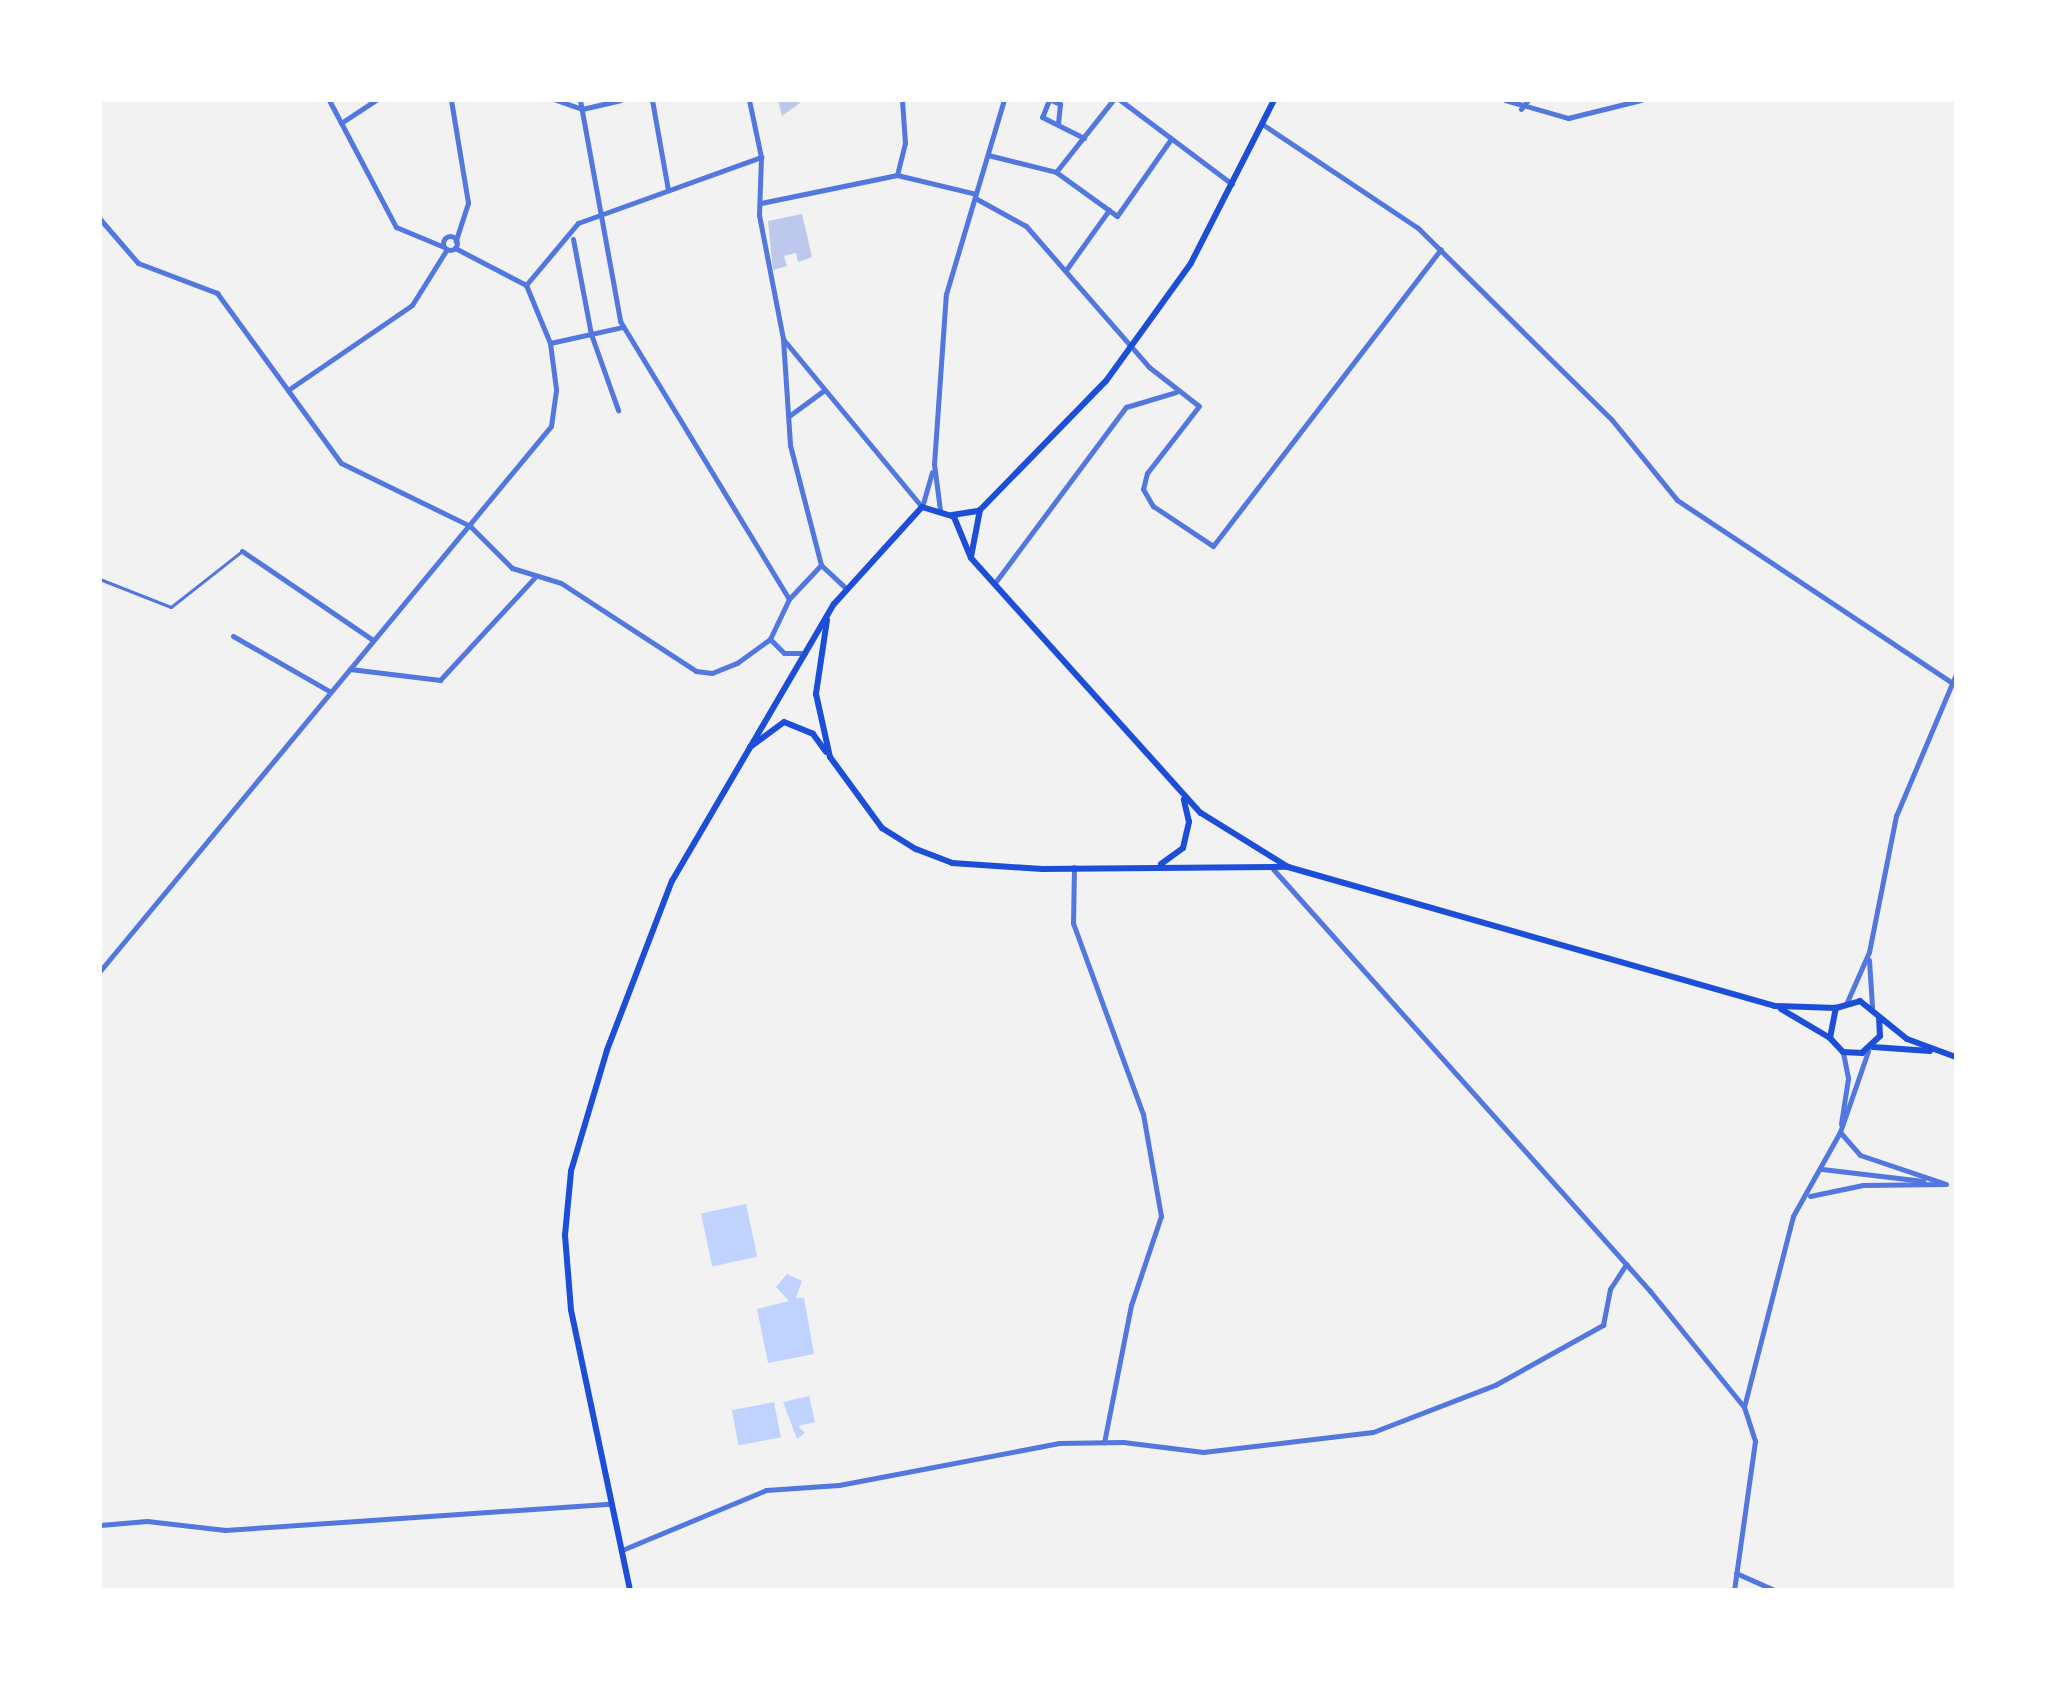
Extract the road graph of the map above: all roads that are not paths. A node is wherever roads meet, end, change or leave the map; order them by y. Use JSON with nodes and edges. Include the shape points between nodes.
{"nodes":[{"id":1,"x":329,"y":100,"type":"edge"},
{"id":2,"x":376,"y":100,"type":"edge"},
{"id":3,"x":451,"y":100,"type":"edge"},
{"id":4,"x":556,"y":100,"type":"edge"},
{"id":5,"x":580,"y":100,"type":"edge"},
{"id":6,"x":620,"y":100,"type":"edge"},
{"id":7,"x":652,"y":100,"type":"edge"},
{"id":8,"x":749,"y":100,"type":"edge"},
{"id":9,"x":902,"y":100,"type":"edge"},
{"id":10,"x":1004,"y":100,"type":"edge"},
{"id":11,"x":1050,"y":100,"type":"edge"},
{"id":12,"x":1113,"y":100,"type":"edge"},
{"id":13,"x":1120,"y":100,"type":"edge"},
{"id":14,"x":1274,"y":100,"type":"edge"},
{"id":15,"x":1505,"y":100,"type":"edge"},
{"id":16,"x":1528,"y":100,"type":"edge"},
{"id":17,"x":1641,"y":100,"type":"edge"},
{"id":18,"x":582,"y":109,"type":"junction"},
{"id":19,"x":1521,"y":109,"type":"junction"},
{"id":20,"x":341,"y":124,"type":"junction"},
{"id":21,"x":1058,"y":124,"type":"junction"},
{"id":22,"x":1262,"y":124,"type":"junction"},
{"id":23,"x":1084,"y":138,"type":"junction"},
{"id":24,"x":1171,"y":139,"type":"junction"},
{"id":25,"x":988,"y":155,"type":"junction"},
{"id":26,"x":761,"y":157,"type":"junction"},
{"id":27,"x":1056,"y":172,"type":"junction"},
{"id":28,"x":897,"y":175,"type":"junction"},
{"id":29,"x":1232,"y":184,"type":"junction"},
{"id":30,"x":668,"y":190,"type":"junction"},
{"id":31,"x":976,"y":196,"type":"junction"},
{"id":32,"x":760,"y":203,"type":"junction"},
{"id":33,"x":1109,"y":210,"type":"junction"},
{"id":34,"x":602,"y":216,"type":"junction"},
{"id":35,"x":100,"y":219,"type":"edge"},
{"id":36,"x":572,"y":238,"type":"dead end"},
{"id":37,"x":450,"y":246,"type":"junction"},
{"id":38,"x":1441,"y":249,"type":"junction"},
{"id":39,"x":1066,"y":270,"type":"junction"},
{"id":40,"x":526,"y":285,"type":"junction"},
{"id":41,"x":623,"y":327,"type":"junction"},
{"id":42,"x":591,"y":334,"type":"junction"},
{"id":43,"x":783,"y":338,"type":"junction"},
{"id":44,"x":550,"y":343,"type":"junction"},
{"id":45,"x":1132,"y":345,"type":"junction"},
{"id":46,"x":288,"y":390,"type":"junction"},
{"id":47,"x":823,"y":391,"type":"junction"},
{"id":48,"x":1176,"y":392,"type":"junction"},
{"id":49,"x":618,"y":410,"type":"dead end"},
{"id":50,"x":788,"y":417,"type":"junction"},
{"id":51,"x":934,"y":464,"type":"junction"},
{"id":52,"x":922,"y":507,"type":"junction"},
{"id":53,"x":940,"y":510,"type":"junction"},
{"id":54,"x":980,"y":510,"type":"junction"},
{"id":55,"x":950,"y":515,"type":"junction"},
{"id":56,"x":470,"y":526,"type":"junction"},
{"id":57,"x":242,"y":551,"type":"joint"},
{"id":58,"x":971,"y":558,"type":"junction"},
{"id":59,"x":820,"y":565,"type":"junction"},
{"id":60,"x":536,"y":577,"type":"junction"},
{"id":61,"x":100,"y":578,"type":"edge"},
{"id":62,"x":994,"y":584,"type":"junction"},
{"id":63,"x":847,"y":589,"type":"junction"},
{"id":64,"x":789,"y":599,"type":"junction"},
{"id":65,"x":828,"y":614,"type":"junction"},
{"id":66,"x":233,"y":636,"type":"dead end"},
{"id":67,"x":770,"y":639,"type":"junction"},
{"id":68,"x":373,"y":640,"type":"junction"},
{"id":69,"x":805,"y":653,"type":"junction"},
{"id":70,"x":348,"y":669,"type":"junction"},
{"id":71,"x":1956,"y":674,"type":"edge"},
{"id":72,"x":1952,"y":682,"type":"junction"},
{"id":73,"x":329,"y":691,"type":"junction"},
{"id":74,"x":742,"y":754,"type":"junction"},
{"id":75,"x":830,"y":757,"type":"junction"},
{"id":76,"x":1180,"y":791,"type":"junction"},
{"id":77,"x":1160,"y":865,"type":"junction"},
{"id":78,"x":1271,"y":866,"type":"junction"},
{"id":79,"x":1074,"y":867,"type":"junction"},
{"id":80,"x":1288,"y":867,"type":"junction"},
{"id":81,"x":1869,"y":952,"type":"junction"},
{"id":82,"x":100,"y":971,"type":"edge"},
{"id":83,"x":1847,"y":1002,"type":"junction"},
{"id":84,"x":1775,"y":1006,"type":"junction"},
{"id":85,"x":1872,"y":1006,"type":"junction"},
{"id":86,"x":1836,"y":1008,"type":"junction"},
{"id":87,"x":1879,"y":1017,"type":"junction"},
{"id":88,"x":1830,"y":1038,"type":"junction"},
{"id":89,"x":1871,"y":1049,"type":"junction"},
{"id":90,"x":1843,"y":1052,"type":"junction"},
{"id":91,"x":1946,"y":1054,"type":"junction"},
{"id":92,"x":1956,"y":1057,"type":"edge"},
{"id":93,"x":1840,"y":1132,"type":"junction"},
{"id":94,"x":1822,"y":1168,"type":"junction"},
{"id":95,"x":1946,"y":1184,"type":"junction"},
{"id":96,"x":1956,"y":1186,"type":"edge"},
{"id":97,"x":1808,"y":1196,"type":"junction"},
{"id":98,"x":1626,"y":1264,"type":"junction"},
{"id":99,"x":1744,"y":1408,"type":"junction"},
{"id":100,"x":1104,"y":1442,"type":"junction"},
{"id":101,"x":610,"y":1504,"type":"junction"},
{"id":102,"x":100,"y":1525,"type":"edge"},
{"id":103,"x":620,"y":1550,"type":"junction"},
{"id":104,"x":1736,"y":1574,"type":"junction"},
{"id":105,"x":630,"y":1590,"type":"edge"},
{"id":106,"x":1734,"y":1590,"type":"edge"},
{"id":107,"x":1774,"y":1590,"type":"edge"}],
"edges":[{"from":1,"to":20,"type":"street"},
{"from":2,"to":20,"type":"street"},
{"from":3,"to":37,"type":"street","via":[[468,203]]},
{"from":4,"to":18,"type":"street"},
{"from":5,"to":18,"type":"street"},
{"from":6,"to":18,"type":"street"},
{"from":7,"to":30,"type":"street"},
{"from":8,"to":26,"type":"street"},
{"from":9,"to":28,"type":"street","via":[[905,142]]},
{"from":10,"to":25,"type":"street"},
{"from":11,"to":21,"type":"street","via":[[1060,104]]},
{"from":11,"to":21,"type":"street","via":[[1042,116]]},
{"from":12,"to":23,"type":"street"},
{"from":13,"to":24,"type":"street"},
{"from":14,"to":22,"type":"main road"},
{"from":15,"to":19,"type":"street"},
{"from":16,"to":19,"type":"street"},
{"from":17,"to":19,"type":"street","via":[[1568,118]]},
{"from":18,"to":34,"type":"street"},
{"from":20,"to":37,"type":"street","via":[[396,227]]},
{"from":21,"to":23,"type":"street"},
{"from":22,"to":29,"type":"main road"},
{"from":22,"to":38,"type":"street"},
{"from":23,"to":27,"type":"street"},
{"from":24,"to":29,"type":"street"},
{"from":24,"to":33,"type":"street","via":[[1117,216]]},
{"from":25,"to":27,"type":"street"},
{"from":25,"to":31,"type":"street"},
{"from":26,"to":30,"type":"street"},
{"from":26,"to":32,"type":"street"},
{"from":27,"to":33,"type":"street"},
{"from":28,"to":31,"type":"street"},
{"from":28,"to":32,"type":"street"},
{"from":29,"to":45,"type":"main road","via":[[1191,263]]},
{"from":30,"to":34,"type":"street"},
{"from":31,"to":39,"type":"street","via":[[1026,226]]},
{"from":31,"to":51,"type":"street","via":[[946,294]]},
{"from":32,"to":43,"type":"street"},
{"from":33,"to":39,"type":"street"},
{"from":34,"to":40,"type":"street","via":[[561,236]]},
{"from":34,"to":41,"type":"street"},
{"from":35,"to":46,"type":"street","via":[[138,262],[217,294]]},
{"from":36,"to":42,"type":"street"},
{"from":37,"to":40,"type":"street"},
{"from":37,"to":46,"type":"street","via":[[412,305]]},
{"from":38,"to":48,"type":"street","via":[[1213,546],[1153,506],[1143,488],[1198,406]]},
{"from":38,"to":72,"type":"street","via":[[1612,420],[1677,500]]},
{"from":39,"to":45,"type":"street"},
{"from":40,"to":44,"type":"street"},
{"from":41,"to":42,"type":"street"},
{"from":41,"to":64,"type":"street"},
{"from":42,"to":44,"type":"street"},
{"from":42,"to":49,"type":"street"},
{"from":43,"to":47,"type":"street"},
{"from":43,"to":50,"type":"street"},
{"from":44,"to":56,"type":"street","via":[[551,426]]},
{"from":45,"to":48,"type":"street"},
{"from":45,"to":54,"type":"main road"},
{"from":46,"to":56,"type":"street","via":[[342,464]]},
{"from":47,"to":50,"type":"street"},
{"from":47,"to":52,"type":"street"},
{"from":48,"to":62,"type":"street","via":[[1126,407]]},
{"from":50,"to":59,"type":"street"},
{"from":51,"to":52,"type":"street"},
{"from":51,"to":53,"type":"street"},
{"from":52,"to":53,"type":"main road"},
{"from":52,"to":63,"type":"main road"},
{"from":53,"to":55,"type":"main road"},
{"from":54,"to":55,"type":"main road"},
{"from":54,"to":58,"type":"main road"},
{"from":55,"to":58,"type":"main road"},
{"from":56,"to":60,"type":"street","via":[[512,568]]},
{"from":56,"to":68,"type":"street"},
{"from":57,"to":61,"type":"lane","via":[[171,607]]},
{"from":57,"to":68,"type":"street"},
{"from":58,"to":62,"type":"main road"},
{"from":59,"to":63,"type":"street"},
{"from":59,"to":64,"type":"street"},
{"from":60,"to":67,"type":"street","via":[[561,582],[696,671],[712,674]]},
{"from":60,"to":70,"type":"street","via":[[440,680]]},
{"from":62,"to":76,"type":"main road"},
{"from":63,"to":65,"type":"main road"},
{"from":64,"to":67,"type":"street"},
{"from":65,"to":69,"type":"main road"},
{"from":65,"to":75,"type":"main road","via":[[816,694]]},
{"from":66,"to":73,"type":"street"},
{"from":67,"to":69,"type":"street","via":[[784,652]]},
{"from":68,"to":70,"type":"street"},
{"from":69,"to":74,"type":"main road"},
{"from":70,"to":73,"type":"street"},
{"from":71,"to":72,"type":"street"},
{"from":72,"to":81,"type":"street","via":[[1896,816]]},
{"from":73,"to":82,"type":"street"},
{"from":74,"to":75,"type":"main road","via":[[784,722],[813,734]]},
{"from":74,"to":101,"type":"main road","via":[[672,881],[570,1171],[571,1310]]},
{"from":75,"to":79,"type":"main road","via":[[882,828],[916,849],[952,863]]},
{"from":76,"to":77,"type":"main road","via":[[1188,832],[1183,848]]},
{"from":76,"to":80,"type":"main road","via":[[1228,833]]},
{"from":77,"to":78,"type":"main road"},
{"from":77,"to":79,"type":"main road"},
{"from":78,"to":80,"type":"main road"},
{"from":78,"to":98,"type":"street"},
{"from":79,"to":100,"type":"street","via":[[1073,924],[1143,1114],[1161,1216],[1132,1305]]},
{"from":80,"to":84,"type":"main road"},
{"from":81,"to":83,"type":"street"},
{"from":81,"to":85,"type":"street"},
{"from":83,"to":85,"type":"main road"},
{"from":83,"to":86,"type":"main road"},
{"from":84,"to":86,"type":"main road"},
{"from":84,"to":88,"type":"main road"},
{"from":85,"to":87,"type":"main road"},
{"from":86,"to":88,"type":"main road"},
{"from":87,"to":89,"type":"main road"},
{"from":87,"to":91,"type":"main road","via":[[1907,1039]]},
{"from":88,"to":90,"type":"main road"},
{"from":89,"to":90,"type":"main road"},
{"from":89,"to":91,"type":"main road"},
{"from":89,"to":93,"type":"street"},
{"from":90,"to":93,"type":"street","via":[[1848,1078]]},
{"from":91,"to":92,"type":"main road"},
{"from":93,"to":94,"type":"street"},
{"from":93,"to":95,"type":"street","via":[[1860,1155]]},
{"from":94,"to":95,"type":"street"},
{"from":94,"to":97,"type":"street"},
{"from":95,"to":96,"type":"street"},
{"from":95,"to":97,"type":"street","via":[[1863,1185]]},
{"from":97,"to":99,"type":"street","via":[[1793,1216]]},
{"from":98,"to":99,"type":"street"},
{"from":98,"to":100,"type":"street","via":[[1610,1290],[1603,1325],[1494,1384],[1373,1432],[1202,1452]]},
{"from":99,"to":104,"type":"street","via":[[1755,1441]]},
{"from":100,"to":103,"type":"street","via":[[1059,1443],[839,1484],[766,1490]]},
{"from":101,"to":102,"type":"street","via":[[224,1530]]},
{"from":101,"to":103,"type":"main road"},
{"from":103,"to":105,"type":"main road"},
{"from":104,"to":106,"type":"street"},
{"from":104,"to":107,"type":"street"}]}
